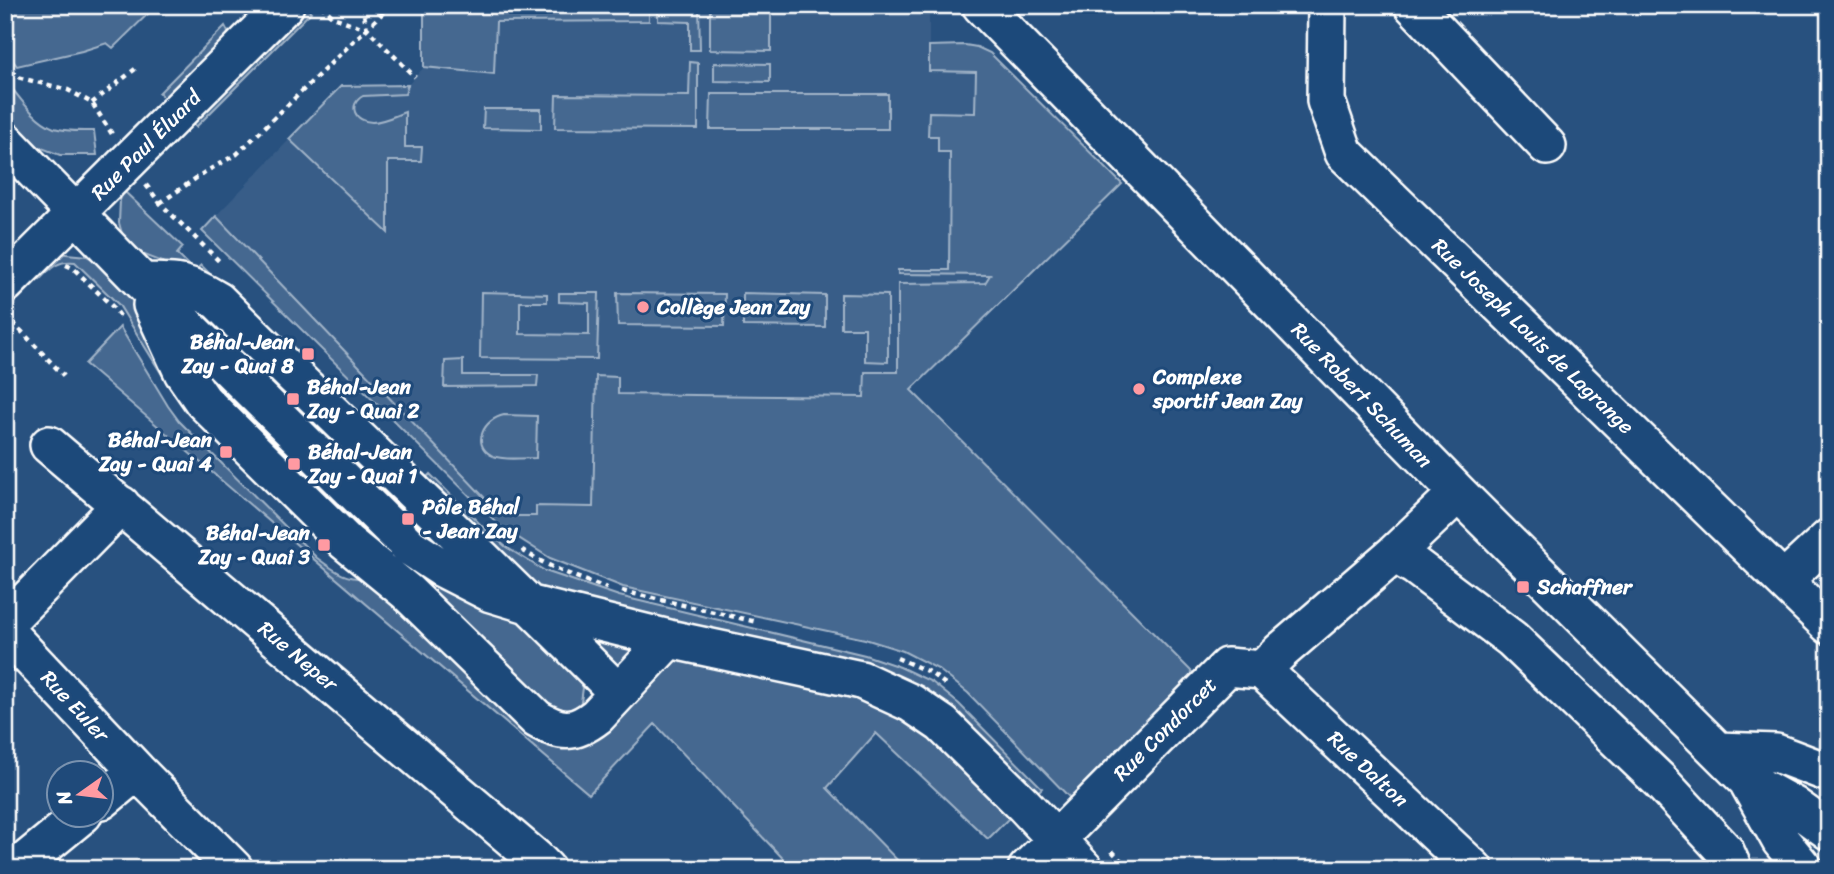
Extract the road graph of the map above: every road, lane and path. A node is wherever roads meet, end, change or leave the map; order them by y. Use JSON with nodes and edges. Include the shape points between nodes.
{"nodes":[{"id":1,"x":285,"y":5,"type":"edge"},
{"id":2,"x":321,"y":5,"type":"edge"},
{"id":3,"x":362,"y":5,"type":"edge"},
{"id":4,"x":391,"y":5,"type":"edge"},
{"id":5,"x":981,"y":5,"type":"edge"},
{"id":6,"x":1328,"y":5,"type":"edge"},
{"id":7,"x":1413,"y":5,"type":"edge"},
{"id":8,"x":368,"y":29,"type":"junction"},
{"id":9,"x":5,"y":63,"type":"edge"},
{"id":10,"x":139,"y":66,"type":"dead end"},
{"id":11,"x":415,"y":77,"type":"dead end"},
{"id":12,"x":92,"y":103,"type":"junction"},
{"id":13,"x":5,"y":141,"type":"edge"},
{"id":14,"x":1547,"y":146,"type":"dead end"},
{"id":15,"x":129,"y":160,"type":"junction"},
{"id":16,"x":160,"y":203,"type":"junction"},
{"id":17,"x":76,"y":214,"type":"junction"},
{"id":18,"x":193,"y":236,"type":"dead end"},
{"id":19,"x":142,"y":282,"type":"junction"},
{"id":20,"x":5,"y":284,"type":"edge"},
{"id":21,"x":5,"y":314,"type":"edge"},
{"id":22,"x":64,"y":376,"type":"dead end"},
{"id":23,"x":49,"y":445,"type":"dead end"},
{"id":24,"x":1458,"y":493,"type":"junction"},
{"id":25,"x":121,"y":505,"type":"junction"},
{"id":26,"x":1829,"y":538,"type":"edge"},
{"id":27,"x":1394,"y":554,"type":"junction"},
{"id":28,"x":1784,"y":580,"type":"junction"},
{"id":29,"x":530,"y":605,"type":"junction"},
{"id":30,"x":1829,"y":625,"type":"edge"},
{"id":31,"x":7,"y":633,"type":"edge"},
{"id":32,"x":669,"y":639,"type":"junction"},
{"id":33,"x":1262,"y":670,"type":"junction"},
{"id":34,"x":618,"y":693,"type":"junction"},
{"id":35,"x":1718,"y":751,"type":"junction"},
{"id":36,"x":137,"y":771,"type":"junction"},
{"id":37,"x":1829,"y":773,"type":"edge"},
{"id":38,"x":1746,"y":780,"type":"junction"},
{"id":39,"x":116,"y":788,"type":"edge"},
{"id":40,"x":66,"y":828,"type":"edge"},
{"id":41,"x":1829,"y":831,"type":"edge"},
{"id":42,"x":1045,"y":858,"type":"edge"},
{"id":43,"x":1789,"y":860,"type":"edge"},
{"id":44,"x":16,"y":869,"type":"edge"},
{"id":45,"x":234,"y":869,"type":"edge"},
{"id":46,"x":546,"y":869,"type":"edge"},
{"id":47,"x":1084,"y":869,"type":"edge"},
{"id":48,"x":1474,"y":869,"type":"edge"},
{"id":49,"x":1733,"y":869,"type":"edge"}],
"edges":[{"from":1,"to":15,"type":"street","name":"Rue Paul Éluard"},
{"from":2,"to":8,"type":"path","via":[[332,18]]},
{"from":3,"to":8,"type":"path"},
{"from":4,"to":8,"type":"path"},
{"from":5,"to":24,"type":"street","name":"Rue Robert Schuman"},
{"from":6,"to":28,"type":"street","name":"Rue Joseph Louis de Lagrange","via":[[1326,101],[1344,152]]},
{"from":7,"to":14,"type":"street"},
{"from":8,"to":11,"type":"path"},
{"from":8,"to":16,"type":"path","via":[[237,154]]},
{"from":9,"to":12,"type":"path","via":[[16,77],[68,90]]},
{"from":10,"to":12,"type":"path"},
{"from":12,"to":15,"type":"path"},
{"from":13,"to":17,"type":"street"},
{"from":15,"to":16,"type":"path"},
{"from":15,"to":17,"type":"street","name":"Rue Paul Éluard"},
{"from":16,"to":18,"type":"path"},
{"from":17,"to":19,"type":"street"},
{"from":17,"to":20,"type":"street","name":"Rue Paul Éluard"},
{"from":19,"to":29,"type":"street","via":[[177,282],[218,301]]},
{"from":19,"to":34,"type":"street","via":[[183,372],[202,401],[537,719],[554,729],[585,725]]},
{"from":21,"to":22,"type":"path"},
{"from":23,"to":25,"type":"street","name":"Rue Neper"},
{"from":24,"to":27,"type":"street"},
{"from":24,"to":35,"type":"street","name":"Rue Robert Schuman"},
{"from":25,"to":31,"type":"street"},
{"from":25,"to":46,"type":"street","name":"Rue Neper"},
{"from":26,"to":28,"type":"street"},
{"from":27,"to":33,"type":"street"},
{"from":27,"to":49,"type":"street","via":[[1512,639],[1659,780],[1725,851]]},
{"from":28,"to":30,"type":"street","name":"Rue Joseph Louis de Lagrange"},
{"from":29,"to":32,"type":"street"},
{"from":29,"to":34,"type":"street"},
{"from":31,"to":36,"type":"street","name":"Rue Euler"},
{"from":32,"to":34,"type":"street"},
{"from":32,"to":42,"type":"street","via":[[861,680],[911,703],[942,724]]},
{"from":33,"to":42,"type":"street","name":"Rue Condorcet","via":[[1227,667]]},
{"from":33,"to":48,"type":"street","name":"Rue Dalton"},
{"from":35,"to":37,"type":"street","via":[[1776,753]]},
{"from":35,"to":38,"type":"street","name":"Rue Robert Schuman"},
{"from":36,"to":39,"type":"street"},
{"from":36,"to":45,"type":"street","name":"Rue Euler"},
{"from":38,"to":41,"type":"street","name":"Rue Robert Schuman"},
{"from":38,"to":43,"type":"street","name":"Rue Robert Schuman"},
{"from":40,"to":44,"type":"street"},
{"from":42,"to":47,"type":"street"}]}
